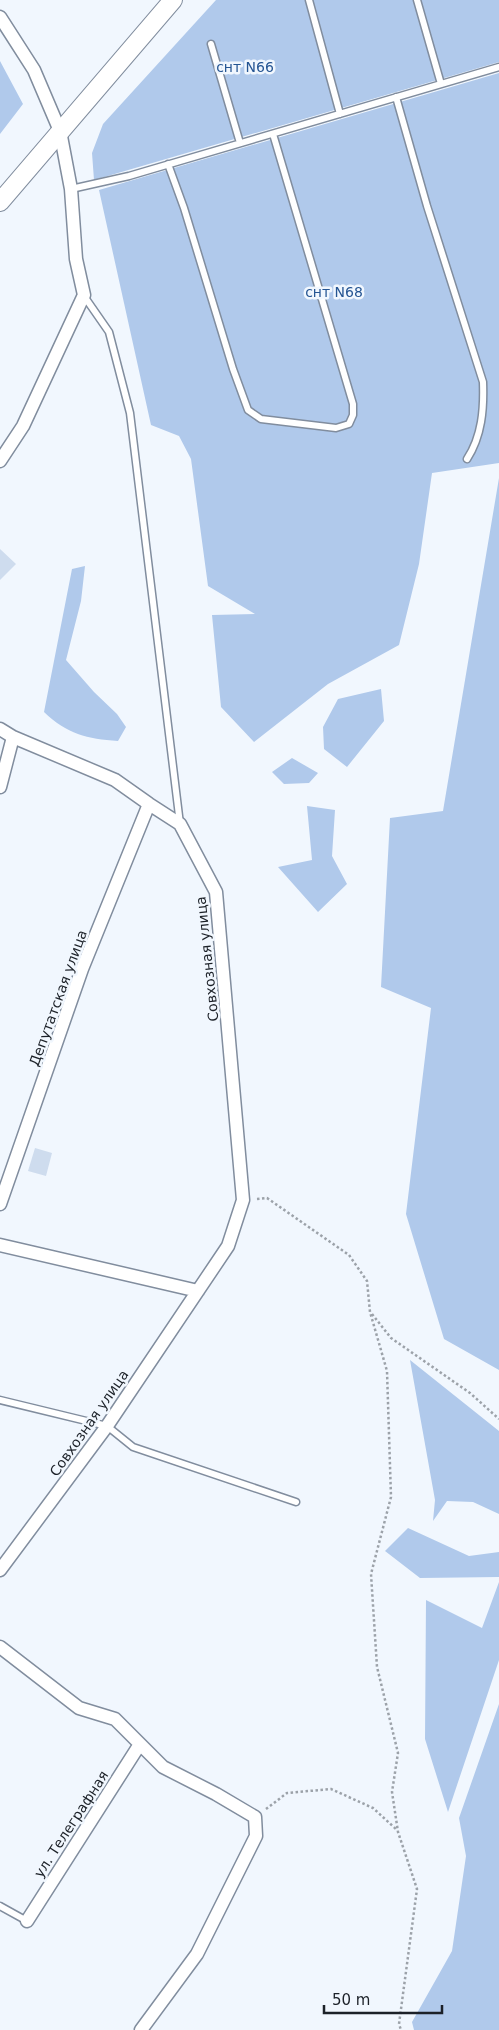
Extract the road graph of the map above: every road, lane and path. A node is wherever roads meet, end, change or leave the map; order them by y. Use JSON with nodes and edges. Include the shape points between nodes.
{"nodes":[{"id":1,"x":173,"y":0,"type":"edge"},
{"id":2,"x":309,"y":0,"type":"edge"},
{"id":3,"x":417,"y":0,"type":"edge"},
{"id":4,"x":0,"y":17,"type":"edge"},
{"id":5,"x":211,"y":44,"type":"dead end"},
{"id":6,"x":499,"y":67,"type":"edge"},
{"id":7,"x":441,"y":84,"type":"junction"},
{"id":8,"x":396,"y":97,"type":"junction"},
{"id":9,"x":340,"y":114,"type":"junction"},
{"id":10,"x":60,"y":132,"type":"junction"},
{"id":11,"x":273,"y":134,"type":"junction"},
{"id":12,"x":240,"y":143,"type":"junction"},
{"id":13,"x":168,"y":164,"type":"junction"},
{"id":14,"x":71,"y":189,"type":"junction"},
{"id":15,"x":0,"y":202,"type":"edge"},
{"id":16,"x":84,"y":295,"type":"junction"},
{"id":17,"x":467,"y":459,"type":"dead end"},
{"id":18,"x":0,"y":460,"type":"edge"},
{"id":19,"x":0,"y":730,"type":"edge"},
{"id":20,"x":13,"y":737,"type":"junction"},
{"id":21,"x":0,"y":788,"type":"edge"},
{"id":22,"x":148,"y":804,"type":"junction"},
{"id":23,"x":180,"y":824,"type":"junction"},
{"id":24,"x":243,"y":1200,"type":"junction"},
{"id":25,"x":0,"y":1204,"type":"edge"},
{"id":26,"x":0,"y":1245,"type":"edge"},
{"id":27,"x":198,"y":1291,"type":"junction"},
{"id":28,"x":370,"y":1312,"type":"junction"},
{"id":29,"x":0,"y":1400,"type":"edge"},
{"id":30,"x":499,"y":1419,"type":"edge"},
{"id":31,"x":107,"y":1426,"type":"junction"},
{"id":32,"x":296,"y":1502,"type":"dead end"},
{"id":33,"x":0,"y":1570,"type":"edge"},
{"id":34,"x":0,"y":1647,"type":"edge"},
{"id":35,"x":140,"y":1744,"type":"junction"},
{"id":36,"x":255,"y":1816,"type":"junction"},
{"id":37,"x":398,"y":1832,"type":"junction"},
{"id":38,"x":0,"y":1906,"type":"edge"},
{"id":39,"x":27,"y":1921,"type":"joint"},
{"id":40,"x":141,"y":2030,"type":"edge"},
{"id":41,"x":401,"y":2030,"type":"edge"}],
"edges":[{"from":1,"to":10,"type":"street"},
{"from":2,"to":9,"type":"lane"},
{"from":3,"to":7,"type":"lane"},
{"from":4,"to":10,"type":"street","via":[[34,70]]},
{"from":5,"to":12,"type":"lane"},
{"from":6,"to":7,"type":"lane"},
{"from":7,"to":8,"type":"lane"},
{"from":8,"to":9,"type":"lane"},
{"from":8,"to":17,"type":"lane","via":[[483,382],[484,412],[474,449]]},
{"from":9,"to":11,"type":"lane"},
{"from":10,"to":14,"type":"street"},
{"from":10,"to":15,"type":"street"},
{"from":11,"to":12,"type":"lane"},
{"from":11,"to":13,"type":"lane","via":[[353,404],[349,424],[336,428],[261,419],[248,410]]},
{"from":12,"to":13,"type":"lane"},
{"from":13,"to":14,"type":"lane"},
{"from":14,"to":16,"type":"street","via":[[76,259]]},
{"from":16,"to":18,"type":"street","via":[[23,426]]},
{"from":16,"to":23,"type":"lane","via":[[108,332],[130,413]]},
{"from":19,"to":20,"type":"street"},
{"from":20,"to":21,"type":"street"},
{"from":20,"to":22,"type":"street","via":[[115,780]]},
{"from":22,"to":23,"type":"street"},
{"from":22,"to":25,"type":"street","name":"Депутатская улица","via":[[82,969]]},
{"from":23,"to":24,"type":"street","name":"Совхозная улица","via":[[216,892]]},
{"from":24,"to":27,"type":"street","name":"Совхозная улица","via":[[228,1246]]},
{"from":24,"to":28,"type":"path","via":[[267,1198],[349,1255],[367,1281]]},
{"from":26,"to":27,"type":"street"},
{"from":27,"to":31,"type":"street","name":"Совхозная улица"},
{"from":28,"to":30,"type":"path","via":[[391,1338],[470,1393]]},
{"from":28,"to":37,"type":"path","via":[[387,1371],[390,1497],[372,1574],[377,1666],[398,1753],[392,1792]]},
{"from":29,"to":31,"type":"lane"},
{"from":31,"to":32,"type":"lane","via":[[133,1447]]},
{"from":31,"to":33,"type":"street","name":"Совхозная улица"},
{"from":34,"to":35,"type":"street","via":[[79,1708],[115,1719]]},
{"from":35,"to":36,"type":"street","via":[[163,1767]]},
{"from":35,"to":39,"type":"street","name":"ул. Телеграфная"},
{"from":36,"to":37,"type":"path","via":[[287,1793],[331,1789],[373,1808]]},
{"from":36,"to":40,"type":"street","via":[[256,1836],[197,1954]]},
{"from":37,"to":41,"type":"path","via":[[417,1889],[399,2024]]},
{"from":38,"to":39,"type":"lane"}]}
